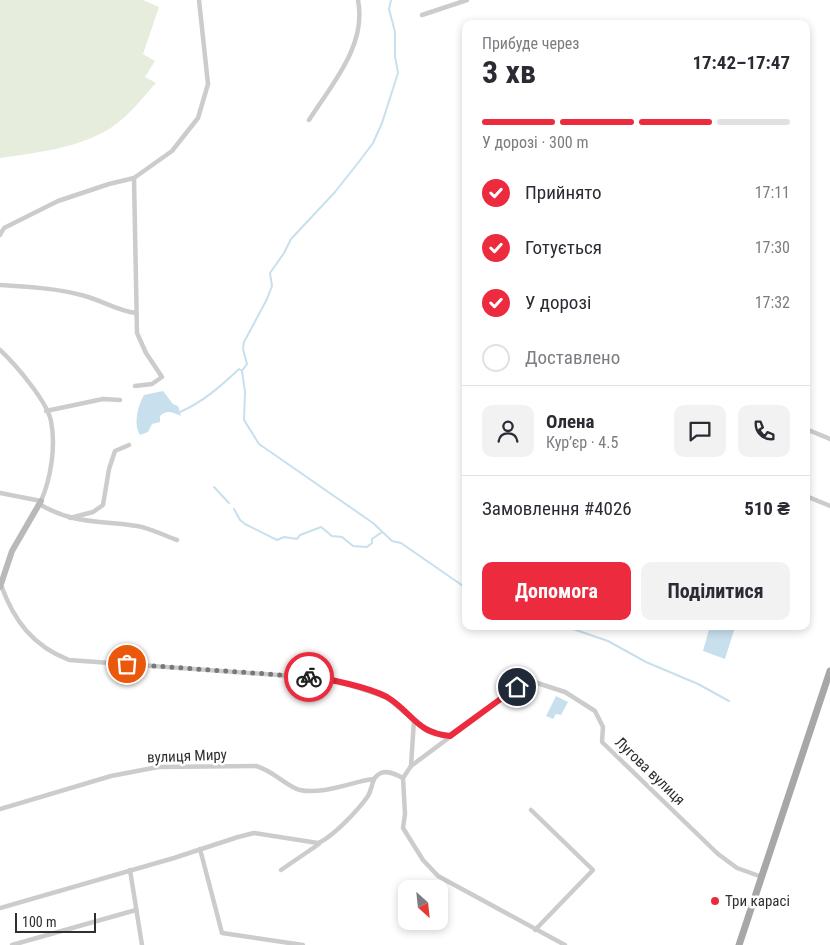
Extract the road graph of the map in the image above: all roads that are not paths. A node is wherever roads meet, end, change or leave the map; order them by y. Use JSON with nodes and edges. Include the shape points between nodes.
{"nodes":[{"id":1,"x":199,"y":0,"type":"edge"},
{"id":2,"x":358,"y":0,"type":"edge"},
{"id":3,"x":467,"y":0,"type":"edge"},
{"id":4,"x":422,"y":15,"type":"dead end"},
{"id":5,"x":309,"y":120,"type":"dead end"},
{"id":6,"x":134,"y":178,"type":"junction"},
{"id":7,"x":0,"y":234,"type":"edge"},
{"id":8,"x":0,"y":285,"type":"edge"},
{"id":9,"x":136,"y":313,"type":"junction"},
{"id":10,"x":0,"y":350,"type":"edge"},
{"id":11,"x":136,"y":386,"type":"dead end"},
{"id":12,"x":120,"y":400,"type":"dead end"},
{"id":13,"x":46,"y":411,"type":"junction"},
{"id":14,"x":810,"y":431,"type":"edge"},
{"id":15,"x":830,"y":440,"type":"edge"},
{"id":16,"x":128,"y":445,"type":"dead end"},
{"id":17,"x":0,"y":493,"type":"edge"},
{"id":18,"x":810,"y":498,"type":"edge"},
{"id":19,"x":40,"y":503,"type":"junction"},
{"id":20,"x":830,"y":506,"type":"edge"},
{"id":21,"x":69,"y":518,"type":"junction"},
{"id":22,"x":178,"y":540,"type":"dead end"},
{"id":23,"x":0,"y":586,"type":"edge"},
{"id":24,"x":830,"y":670,"type":"edge"},
{"id":25,"x":414,"y":720,"type":"junction"},
{"id":26,"x":450,"y":736,"type":"junction"},
{"id":27,"x":411,"y":766,"type":"junction"},
{"id":28,"x":403,"y":778,"type":"junction"},
{"id":29,"x":373,"y":779,"type":"junction"},
{"id":30,"x":0,"y":809,"type":"edge"},
{"id":31,"x":531,"y":810,"type":"dead end"},
{"id":32,"x":322,"y":842,"type":"junction"},
{"id":33,"x":200,"y":848,"type":"junction"},
{"id":34,"x":130,"y":870,"type":"junction"},
{"id":35,"x":280,"y":870,"type":"dead end"},
{"id":36,"x":762,"y":877,"type":"junction"},
{"id":37,"x":0,"y":908,"type":"edge"},
{"id":38,"x":136,"y":910,"type":"junction"},
{"id":39,"x":535,"y":930,"type":"junction"},
{"id":40,"x":12,"y":945,"type":"edge"},
{"id":41,"x":142,"y":945,"type":"edge"},
{"id":42,"x":303,"y":945,"type":"edge"},
{"id":43,"x":565,"y":945,"type":"edge"},
{"id":44,"x":740,"y":945,"type":"edge"}],
"edges":[{"from":1,"to":6,"type":"street","via":[[208,84],[198,118],[172,151]]},
{"from":2,"to":5,"type":"street","via":[[360,30],[352,52]]},
{"from":3,"to":4,"type":"street"},
{"from":6,"to":7,"type":"street","via":[[58,201],[4,228]]},
{"from":6,"to":9,"type":"street"},
{"from":8,"to":9,"type":"street","via":[[62,290]]},
{"from":9,"to":11,"type":"street","via":[[137,333],[162,377],[152,384]]},
{"from":10,"to":13,"type":"street","via":[[15,364]]},
{"from":12,"to":13,"type":"street","via":[[103,399]]},
{"from":13,"to":19,"type":"street","via":[[51,420],[52,448],[48,484]]},
{"from":14,"to":15,"type":"street"},
{"from":16,"to":21,"type":"street","via":[[116,450],[103,505],[93,512]]},
{"from":17,"to":19,"type":"street"},
{"from":18,"to":20,"type":"street"},
{"from":19,"to":21,"type":"street"},
{"from":19,"to":23,"type":"street","via":[[12,551]]},
{"from":21,"to":22,"type":"street","via":[[138,526]]},
{"from":23,"to":25,"type":"street","via":[[14,615],[36,641],[50,652],[69,660],[332,679],[386,697]]},
{"from":24,"to":36,"type":"main road"},
{"from":25,"to":26,"type":"street","via":[[427,731]]},
{"from":25,"to":27,"type":"street"},
{"from":26,"to":27,"type":"street","name":"Лугова вулиця"},
{"from":26,"to":36,"type":"street","name":"Лугова вулиця","via":[[517,687],[531,681],[565,692],[595,711],[603,727],[602,742],[718,854],[737,868]]},
{"from":27,"to":28,"type":"street"},
{"from":28,"to":29,"type":"street","name":"вулиця Миру","via":[[382,773]]},
{"from":28,"to":39,"type":"street","via":[[403,828],[422,860],[438,876]]},
{"from":29,"to":30,"type":"street","name":"вулиця Миру","via":[[319,790],[300,790],[268,769],[256,766],[158,767],[111,776]]},
{"from":29,"to":32,"type":"street","via":[[370,793],[361,806]]},
{"from":31,"to":39,"type":"street","via":[[594,870]]},
{"from":32,"to":33,"type":"street","via":[[254,833]]},
{"from":32,"to":35,"type":"street"},
{"from":33,"to":34,"type":"street"},
{"from":33,"to":42,"type":"street","via":[[222,932]]},
{"from":34,"to":37,"type":"street"},
{"from":34,"to":38,"type":"street"},
{"from":36,"to":44,"type":"main road"},
{"from":38,"to":40,"type":"street"},
{"from":38,"to":41,"type":"street"},
{"from":39,"to":43,"type":"street"}]}
